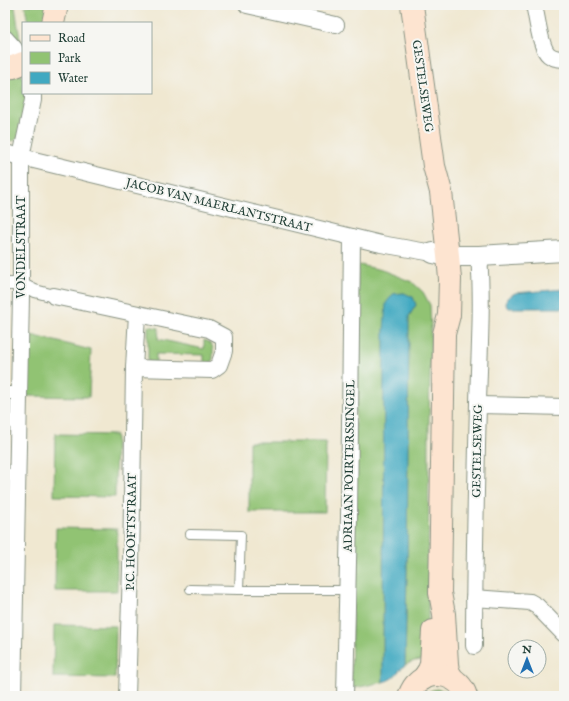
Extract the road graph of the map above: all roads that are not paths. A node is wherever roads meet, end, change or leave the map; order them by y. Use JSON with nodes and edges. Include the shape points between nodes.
{"nodes":[{"id":1,"x":57,"y":5,"type":"edge"},
{"id":2,"x":247,"y":5,"type":"edge"},
{"id":3,"x":412,"y":5,"type":"edge"},
{"id":4,"x":534,"y":5,"type":"edge"},
{"id":5,"x":53,"y":22,"type":"edge"},
{"id":6,"x":336,"y":25,"type":"dead end"},
{"id":7,"x":5,"y":38,"type":"edge"},
{"id":8,"x":564,"y":59,"type":"edge"},
{"id":9,"x":18,"y":65,"type":"edge"},
{"id":10,"x":33,"y":94,"type":"edge"},
{"id":11,"x":5,"y":153,"type":"edge"},
{"id":12,"x":21,"y":157,"type":"junction"},
{"id":13,"x":352,"y":237,"type":"junction"},
{"id":14,"x":564,"y":251,"type":"edge"},
{"id":15,"x":441,"y":254,"type":"junction"},
{"id":16,"x":479,"y":256,"type":"junction"},
{"id":17,"x":13,"y":284,"type":"edge"},
{"id":18,"x":54,"y":296,"type":"joint"},
{"id":19,"x":137,"y":314,"type":"junction"},
{"id":20,"x":134,"y":368,"type":"junction"},
{"id":21,"x":12,"y":393,"type":"edge"},
{"id":22,"x":478,"y":406,"type":"junction"},
{"id":23,"x":564,"y":407,"type":"edge"},
{"id":24,"x":12,"y":421,"type":"edge"},
{"id":25,"x":11,"y":475,"type":"edge"},
{"id":26,"x":190,"y":534,"type":"dead end"},
{"id":27,"x":190,"y":589,"type":"dead end"},
{"id":28,"x":239,"y":590,"type":"junction"},
{"id":29,"x":347,"y":590,"type":"junction"},
{"id":30,"x":440,"y":593,"type":"junction"},
{"id":31,"x":474,"y":598,"type":"junction"},
{"id":32,"x":564,"y":634,"type":"edge"},
{"id":33,"x":474,"y":646,"type":"dead end"},
{"id":34,"x":9,"y":650,"type":"edge"},
{"id":35,"x":411,"y":690,"type":"edge"},
{"id":36,"x":463,"y":691,"type":"edge"},
{"id":37,"x":13,"y":696,"type":"edge"},
{"id":38,"x":126,"y":696,"type":"edge"},
{"id":39,"x":345,"y":696,"type":"edge"}],
"edges":[{"from":1,"to":5,"type":"main road"},
{"from":2,"to":6,"type":"street"},
{"from":3,"to":15,"type":"main road","name":"GESTELSEWEG","via":[[434,166],[441,192]]},
{"from":4,"to":8,"type":"street","via":[[542,45],[548,54]]},
{"from":7,"to":9,"type":"street","via":[[14,48]]},
{"from":10,"to":12,"type":"street","name":"VONDELSTRAAT"},
{"from":11,"to":12,"type":"street","name":"JACOB VAN MAERLANTSTRAAT"},
{"from":12,"to":13,"type":"street","name":"JACOB VAN MAERLANTSTRAAT"},
{"from":12,"to":17,"type":"street","name":"VONDELSTRAAT"},
{"from":13,"to":15,"type":"street","name":"JACOB VAN MAERLANTSTRAAT"},
{"from":13,"to":29,"type":"street","name":"ADRIAAN POIRTERSSINGEL"},
{"from":14,"to":16,"type":"street"},
{"from":15,"to":16,"type":"street"},
{"from":15,"to":30,"type":"main road","name":"GESTELSEWEG","via":[[450,280],[449,315],[444,334]]},
{"from":16,"to":22,"type":"street","name":"GESTELSEWEG","via":[[481,282]]},
{"from":17,"to":18,"type":"street"},
{"from":17,"to":21,"type":"street","name":"VONDELSTRAAT"},
{"from":18,"to":19,"type":"street"},
{"from":19,"to":20,"type":"street","name":"P.C. HOOFTSTRAAT"},
{"from":19,"to":20,"type":"street","via":[[209,329],[224,337],[224,351],[219,365],[212,370]]},
{"from":20,"to":38,"type":"street","name":"P.C. HOOFTSTRAAT"},
{"from":21,"to":24,"type":"street","name":"VONDELSTRAAT"},
{"from":22,"to":23,"type":"street"},
{"from":22,"to":31,"type":"street","name":"GESTELSEWEG"},
{"from":24,"to":25,"type":"street","name":"VONDELSTRAAT"},
{"from":25,"to":34,"type":"street","name":"VONDELSTRAAT"},
{"from":26,"to":28,"type":"lane","via":[[241,535]]},
{"from":27,"to":28,"type":"lane"},
{"from":28,"to":29,"type":"lane"},
{"from":29,"to":39,"type":"street","name":"ADRIAAN POIRTERSSINGEL"},
{"from":30,"to":35,"type":"main road","name":"GESTELSEWEG","via":[[435,614],[431,664],[429,670]]},
{"from":30,"to":36,"type":"main road","name":"GESTELSEWEG","via":[[444,614],[446,664],[448,671]]},
{"from":31,"to":32,"type":"street","via":[[530,602]]},
{"from":31,"to":33,"type":"street","name":"GESTELSEWEG"},
{"from":34,"to":37,"type":"street","name":"VONDELSTRAAT"},
{"from":35,"to":36,"type":"main road","via":[[428,676],[435,674],[447,676]]}]}
